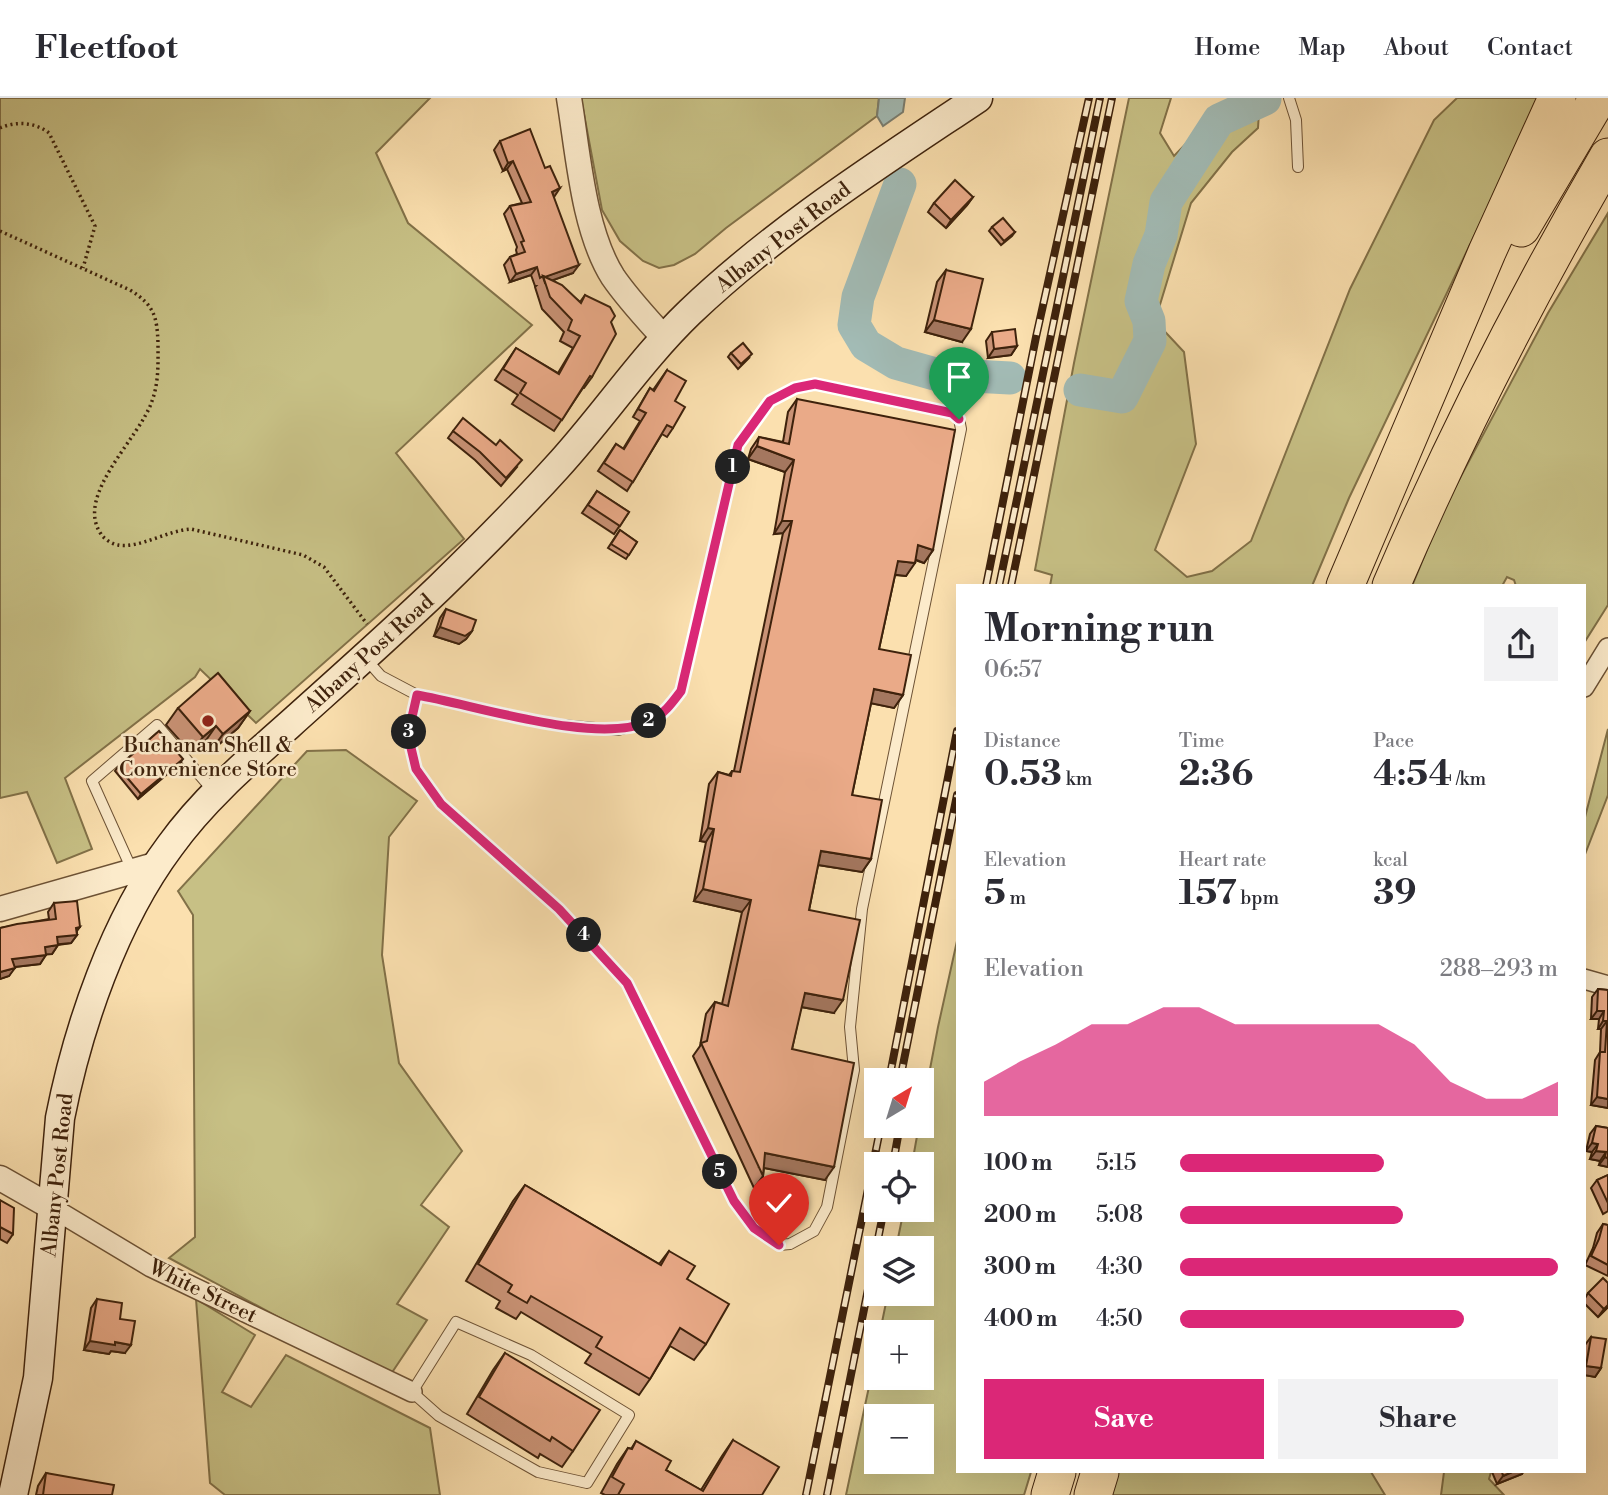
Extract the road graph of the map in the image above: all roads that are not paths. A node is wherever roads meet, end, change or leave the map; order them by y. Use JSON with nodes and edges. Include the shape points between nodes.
{"nodes":[{"id":1,"x":569,"y":98,"type":"edge"},
{"id":2,"x":1289,"y":98,"type":"edge"},
{"id":3,"x":1557,"y":98,"type":"edge"},
{"id":4,"x":1598,"y":98,"type":"edge"},
{"id":5,"x":966,"y":102,"type":"edge"},
{"id":6,"x":1608,"y":157,"type":"edge"},
{"id":7,"x":1608,"y":165,"type":"edge"},
{"id":8,"x":1298,"y":167,"type":"dead end"},
{"id":9,"x":1582,"y":201,"type":"junction"},
{"id":10,"x":665,"y":339,"type":"junction"},
{"id":11,"x":1414,"y":422,"type":"junction"},
{"id":12,"x":1346,"y":584,"type":"edge"},
{"id":13,"x":1392,"y":584,"type":"edge"},
{"id":14,"x":1608,"y":648,"type":"edge"},
{"id":15,"x":373,"y":650,"type":"junction"},
{"id":16,"x":1586,"y":684,"type":"edge"},
{"id":17,"x":417,"y":695,"type":"junction"},
{"id":18,"x":215,"y":793,"type":"junction"},
{"id":19,"x":145,"y":867,"type":"junction"},
{"id":20,"x":0,"y":909,"type":"edge"},
{"id":21,"x":1586,"y":980,"type":"edge"},
{"id":22,"x":1608,"y":986,"type":"edge"},
{"id":23,"x":0,"y":1178,"type":"edge"},
{"id":24,"x":51,"y":1207,"type":"junction"},
{"id":25,"x":412,"y":1392,"type":"junction"},
{"id":26,"x":1057,"y":1473,"type":"edge"},
{"id":27,"x":1100,"y":1473,"type":"edge"},
{"id":28,"x":13,"y":1495,"type":"edge"},
{"id":29,"x":1050,"y":1495,"type":"edge"},
{"id":30,"x":1093,"y":1495,"type":"edge"}],
"edges":[{"from":1,"to":10,"type":"street","via":[[598,245],[611,275]]},
{"from":2,"to":8,"type":"lane","via":[[1296,120]]},
{"from":3,"to":11,"type":"highway"},
{"from":4,"to":11,"type":"highway"},
{"from":5,"to":10,"type":"main road","name":"Albany Post Road","via":[[797,220]]},
{"from":6,"to":9,"type":"highway"},
{"from":7,"to":9,"type":"highway"},
{"from":9,"to":13,"type":"highway","via":[[1477,400]]},
{"from":10,"to":15,"type":"main road","name":"Albany Post Road","via":[[558,467]]},
{"from":11,"to":12,"type":"highway"},
{"from":14,"to":16,"type":"street"},
{"from":15,"to":17,"type":"lane","via":[[381,676]]},
{"from":15,"to":18,"type":"main road","name":"Albany Post Road"},
{"from":17,"to":17,"type":"lane","via":[[550,724],[618,730],[649,721],[665,711],[681,691],[738,445],[770,401],[815,384],[952,413],[959,419],[961,429],[862,909],[850,1027],[854,1070],[827,1207],[814,1231],[779,1245],[754,1228],[734,1201],[627,983],[559,909],[441,804],[416,769],[408,735]]},
{"from":18,"to":19,"type":"main road","name":"Albany Post Road"},
{"from":18,"to":19,"type":"lane","via":[[157,725],[92,781]]},
{"from":19,"to":20,"type":"street"},
{"from":19,"to":24,"type":"main road","name":"Albany Post Road","via":[[83,1027],[60,1118]]},
{"from":21,"to":22,"type":"street"},
{"from":23,"to":24,"type":"street","name":"White Street"},
{"from":24,"to":25,"type":"street","name":"White Street","via":[[151,1267]]},
{"from":24,"to":28,"type":"main road","name":"Albany Post Road","via":[[38,1378]]},
{"from":25,"to":25,"type":"lane","via":[[457,1322],[531,1355],[629,1415],[587,1483],[538,1472],[439,1416]]},
{"from":26,"to":29,"type":"highway"},
{"from":27,"to":30,"type":"highway"}]}
